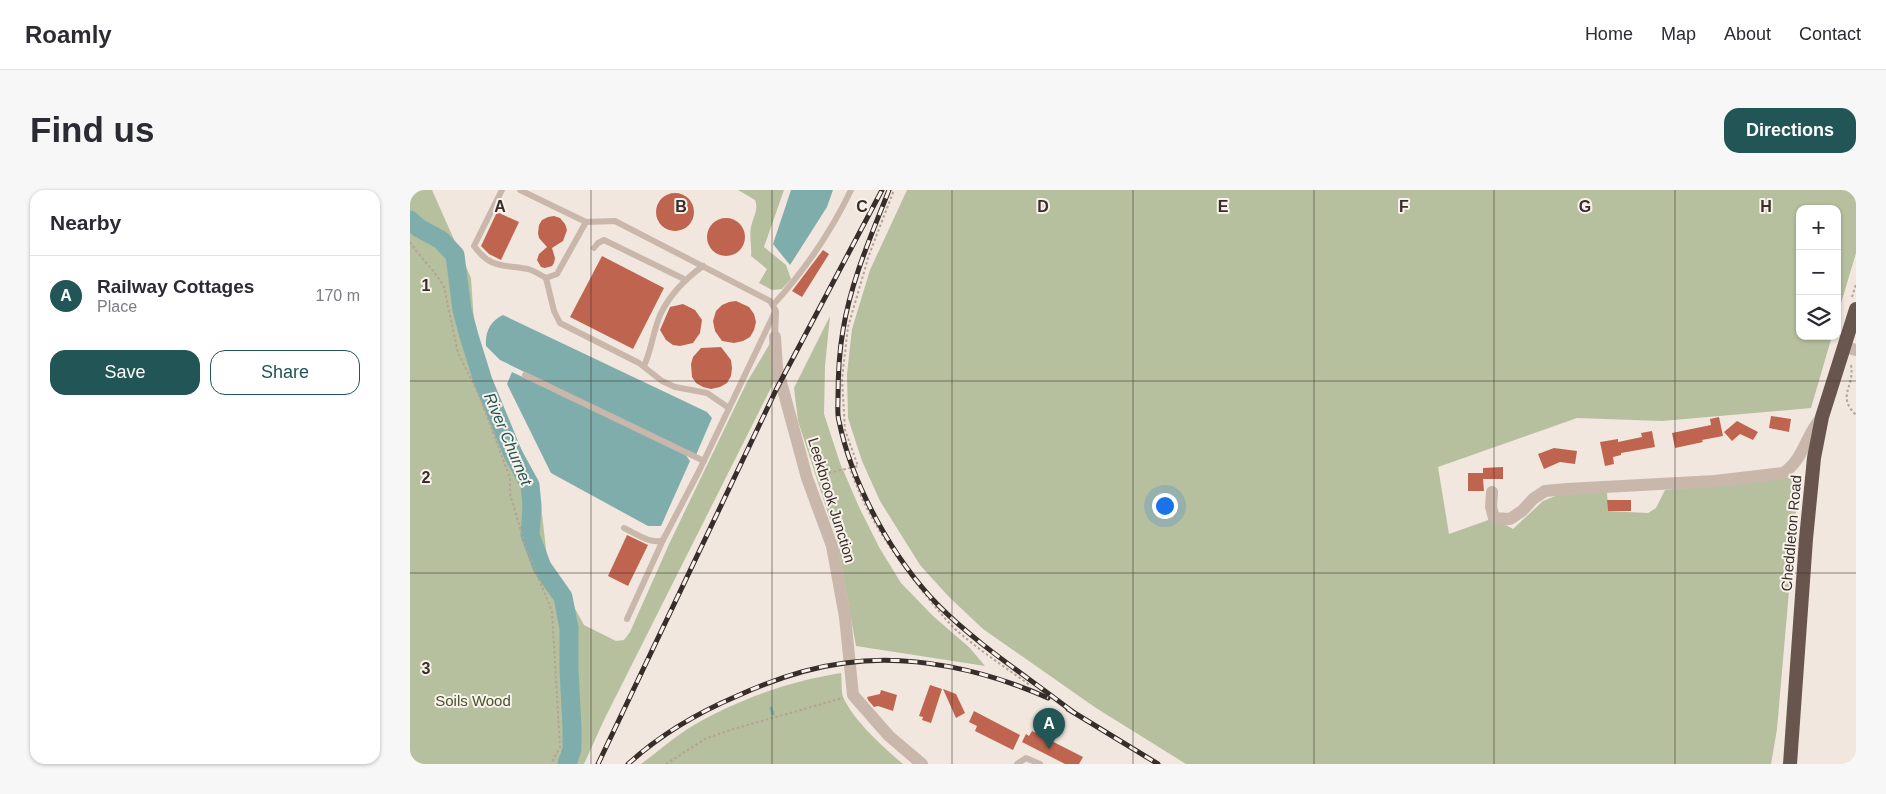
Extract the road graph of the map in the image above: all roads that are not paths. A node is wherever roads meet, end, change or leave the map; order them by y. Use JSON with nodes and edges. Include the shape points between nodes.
{"nodes":[{"id":1,"x":502,"y":190,"type":"edge"},
{"id":2,"x":520,"y":190,"type":"edge"},
{"id":3,"x":850,"y":190,"type":"edge"},
{"id":4,"x":586,"y":222,"type":"junction"},
{"id":5,"x":594,"y":248,"type":"dead end"},
{"id":6,"x":703,"y":266,"type":"junction"},
{"id":7,"x":546,"y":278,"type":"junction"},
{"id":8,"x":684,"y":279,"type":"junction"},
{"id":9,"x":774,"y":308,"type":"junction"},
{"id":10,"x":1856,"y":310,"type":"edge"},
{"id":11,"x":775,"y":337,"type":"joint"},
{"id":12,"x":1850,"y":348,"type":"edge"},
{"id":13,"x":644,"y":366,"type":"junction"},
{"id":14,"x":525,"y":375,"type":"dead end"},
{"id":15,"x":729,"y":408,"type":"junction"},
{"id":16,"x":1822,"y":417,"type":"junction"},
{"id":17,"x":704,"y":461,"type":"junction"},
{"id":18,"x":1492,"y":492,"type":"dead end"},
{"id":19,"x":624,"y":528,"type":"dead end"},
{"id":20,"x":663,"y":540,"type":"junction"},
{"id":21,"x":626,"y":619,"type":"dead end"},
{"id":22,"x":922,"y":764,"type":"edge"},
{"id":23,"x":1017,"y":764,"type":"edge"},
{"id":24,"x":1040,"y":764,"type":"edge"},
{"id":25,"x":1790,"y":764,"type":"edge"}],
"edges":[{"from":1,"to":7,"type":"lane","via":[[474,246],[484,259],[530,270]]},
{"from":2,"to":4,"type":"lane"},
{"from":3,"to":9,"type":"lane","via":[[823,242]]},
{"from":4,"to":6,"type":"lane","via":[[615,221]]},
{"from":4,"to":7,"type":"lane","via":[[556,274]]},
{"from":5,"to":8,"type":"lane","via":[[604,240]]},
{"from":6,"to":8,"type":"lane"},
{"from":6,"to":9,"type":"lane","via":[[770,300]]},
{"from":7,"to":13,"type":"lane","via":[[560,323]]},
{"from":8,"to":13,"type":"lane","via":[[661,314]]},
{"from":9,"to":11,"type":"lane"},
{"from":9,"to":15,"type":"lane"},
{"from":10,"to":12,"type":"highway","name":"Cheddleton Road"},
{"from":11,"to":22,"type":"street","name":"Leekbrook Junction","via":[[777,368],[807,478],[832,546],[845,617],[853,695],[889,736]]},
{"from":12,"to":16,"type":"highway","name":"Cheddleton Road"},
{"from":13,"to":15,"type":"lane","via":[[669,384],[707,393]]},
{"from":14,"to":17,"type":"lane"},
{"from":15,"to":17,"type":"lane"},
{"from":16,"to":18,"type":"street","via":[[1813,427],[1797,461],[1783,473],[1715,481],[1545,491],[1510,519],[1494,518]]},
{"from":16,"to":25,"type":"highway","name":"Cheddleton Road","via":[[1814,458],[1806,538]]},
{"from":17,"to":20,"type":"lane"},
{"from":19,"to":20,"type":"lane","via":[[652,541]]},
{"from":20,"to":21,"type":"lane"},
{"from":23,"to":24,"type":"lane","via":[[1026,758]]}]}
